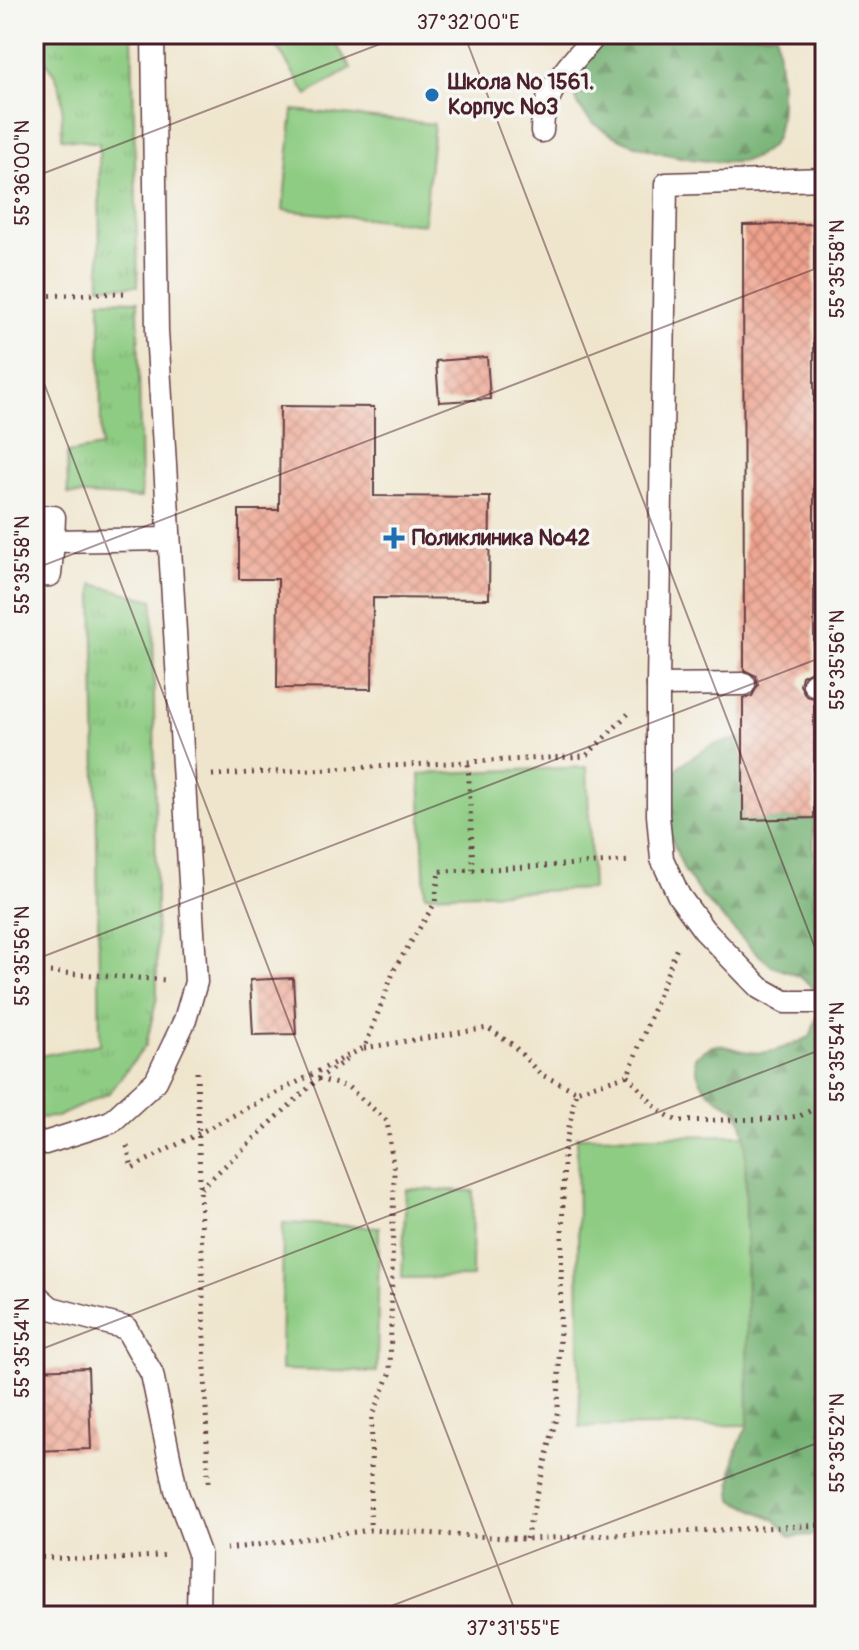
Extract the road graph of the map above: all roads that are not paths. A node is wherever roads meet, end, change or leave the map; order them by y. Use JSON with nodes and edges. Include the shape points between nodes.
{"nodes":[{"id":1,"x":153,"y":34,"type":"edge"},
{"id":2,"x":597,"y":34,"type":"edge"},
{"id":3,"x":542,"y":131,"type":"dead end"},
{"id":4,"x":825,"y":179,"type":"edge"},
{"id":5,"x":34,"y":517,"type":"edge"},
{"id":6,"x":168,"y":539,"type":"junction"},
{"id":7,"x":53,"y":541,"type":"junction"},
{"id":8,"x":34,"y":576,"type":"edge"},
{"id":9,"x":744,"y":684,"type":"dead end"},
{"id":10,"x":658,"y":685,"type":"junction"},
{"id":11,"x":825,"y":1002,"type":"edge"},
{"id":12,"x":34,"y":1142,"type":"edge"},
{"id":13,"x":34,"y":1293,"type":"edge"},
{"id":14,"x":198,"y":1616,"type":"edge"}],
"edges":[{"from":1,"to":6,"type":"lane","via":[[156,293]]},
{"from":2,"to":3,"type":"lane","via":[[559,75],[542,114]]},
{"from":4,"to":10,"type":"lane","via":[[666,184]]},
{"from":5,"to":7,"type":"lane","via":[[54,517]]},
{"from":6,"to":7,"type":"lane"},
{"from":6,"to":12,"type":"lane","via":[[196,982],[185,1020],[156,1081],[111,1122]]},
{"from":7,"to":8,"type":"lane","via":[[50,575]]},
{"from":9,"to":10,"type":"lane"},
{"from":10,"to":11,"type":"lane","via":[[662,859],[679,896],[760,988],[785,1002]]},
{"from":13,"to":14,"type":"lane","via":[[51,1308],[126,1328],[152,1374],[176,1490],[199,1553]]}]}
